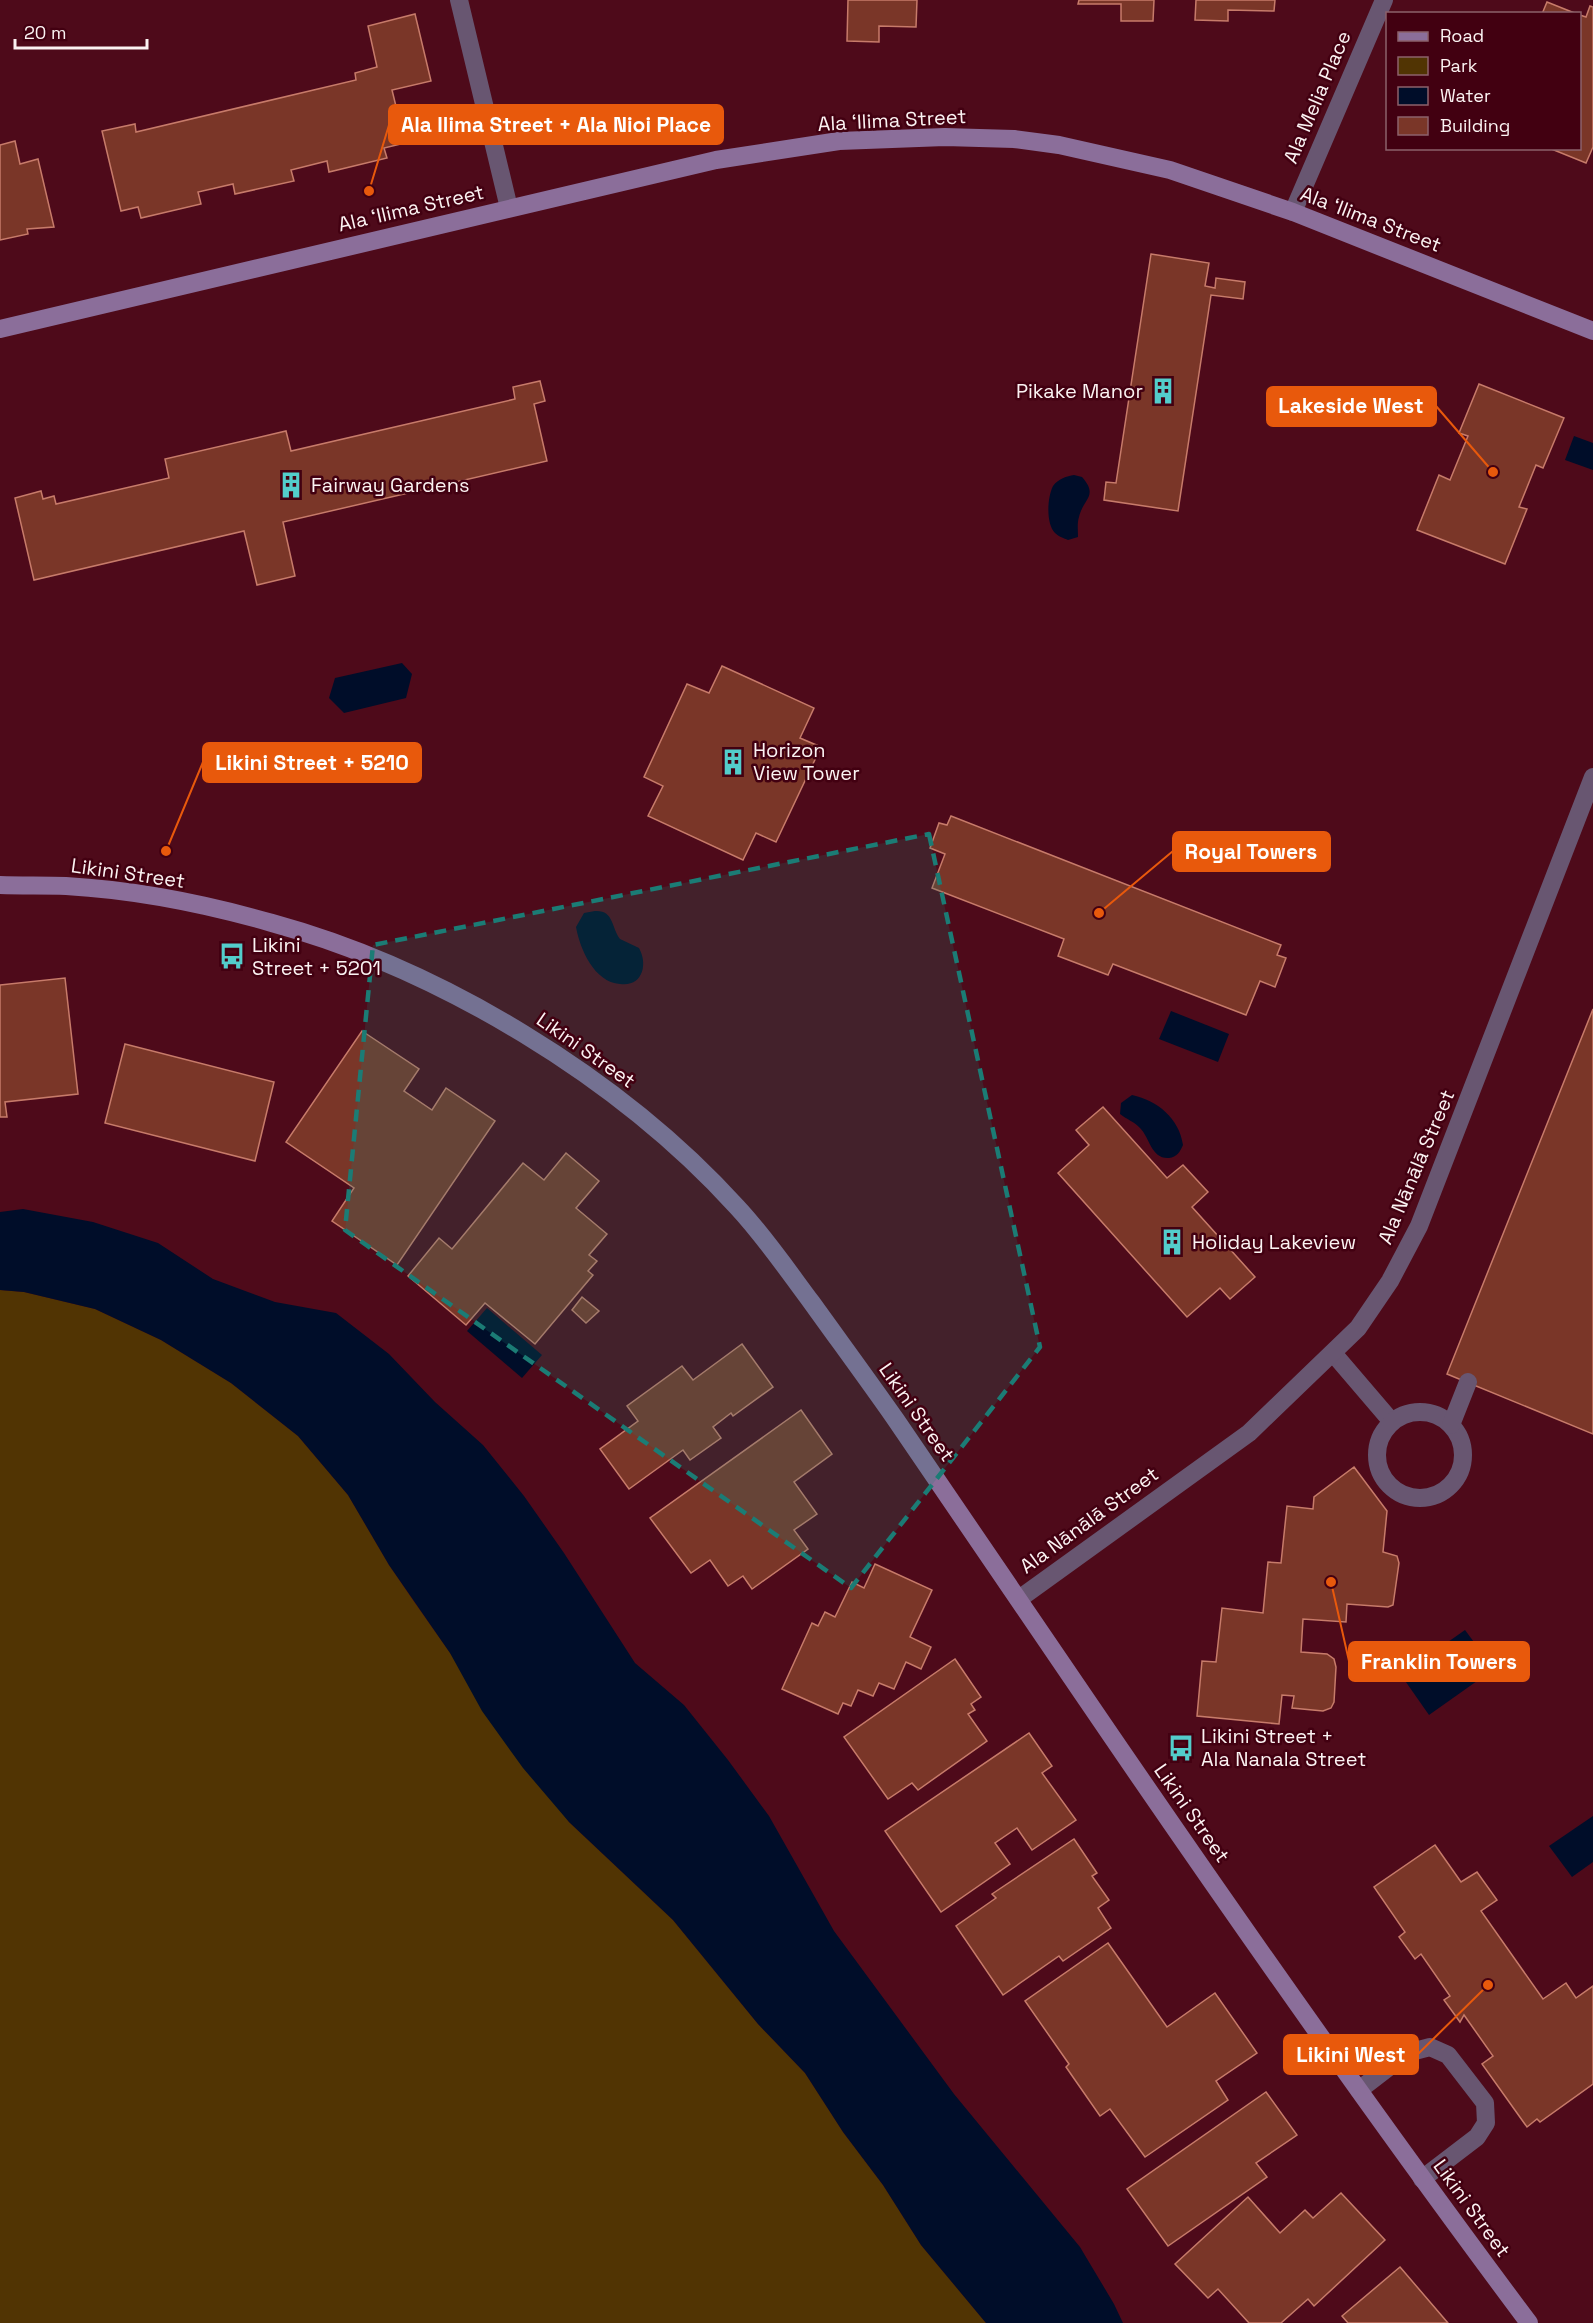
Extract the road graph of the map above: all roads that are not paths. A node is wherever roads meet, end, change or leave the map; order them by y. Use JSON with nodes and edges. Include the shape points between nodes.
{"nodes":[{"id":1,"x":459,"y":0,"type":"edge"},
{"id":2,"x":1384,"y":0,"type":"edge"},
{"id":3,"x":509,"y":208,"type":"junction"},
{"id":4,"x":1293,"y":212,"type":"junction"},
{"id":5,"x":0,"y":328,"type":"edge"},
{"id":6,"x":1593,"y":331,"type":"edge"},
{"id":7,"x":1593,"y":777,"type":"edge"},
{"id":8,"x":0,"y":885,"type":"edge"},
{"id":9,"x":1333,"y":1353,"type":"junction"},
{"id":10,"x":1468,"y":1382,"type":"dead end"},
{"id":11,"x":1392,"y":1422,"type":"junction"},
{"id":12,"x":1451,"y":1425,"type":"junction"},
{"id":13,"x":1019,"y":1599,"type":"junction"},
{"id":14,"x":1359,"y":2090,"type":"junction"},
{"id":15,"x":1422,"y":2179,"type":"junction"},
{"id":16,"x":1529,"y":2323,"type":"edge"}],
"edges":[{"from":1,"to":3,"type":"street"},
{"from":2,"to":4,"type":"street","name":"Ala Melia Place"},
{"from":3,"to":4,"type":"street","name":"Ala ʻIlima Street","via":[[716,160],[839,141],[945,137],[1059,145],[1170,170]]},
{"from":3,"to":5,"type":"street","name":"Ala ʻIlima Street"},
{"from":4,"to":6,"type":"street","name":"Ala ʻIlima Street"},
{"from":7,"to":9,"type":"street","name":"Ala Nānālā Street","via":[[1419,1226],[1390,1281],[1364,1319]]},
{"from":8,"to":13,"type":"street","name":"Likini Street","via":[[121,892],[205,906],[277,924],[372,957],[548,1047],[648,1123],[737,1206],[866,1377]]},
{"from":9,"to":11,"type":"street"},
{"from":9,"to":13,"type":"street","name":"Ala Nānālā Street","via":[[1249,1433]]},
{"from":10,"to":12,"type":"street"},
{"from":11,"to":12,"type":"street","via":[[1413,1412],[1427,1412]]},
{"from":11,"to":12,"type":"street","via":[[1380,1437],[1377,1451],[1383,1479],[1394,1490],[1422,1498],[1448,1488],[1458,1477],[1463,1450]]},
{"from":13,"to":14,"type":"street","name":"Likini Street"},
{"from":14,"to":15,"type":"street","name":"Likini Street"},
{"from":14,"to":15,"type":"street","via":[[1407,2053],[1431,2047],[1448,2055],[1485,2103],[1486,2122],[1477,2138]]},
{"from":15,"to":16,"type":"street","name":"Likini Street"}]}
